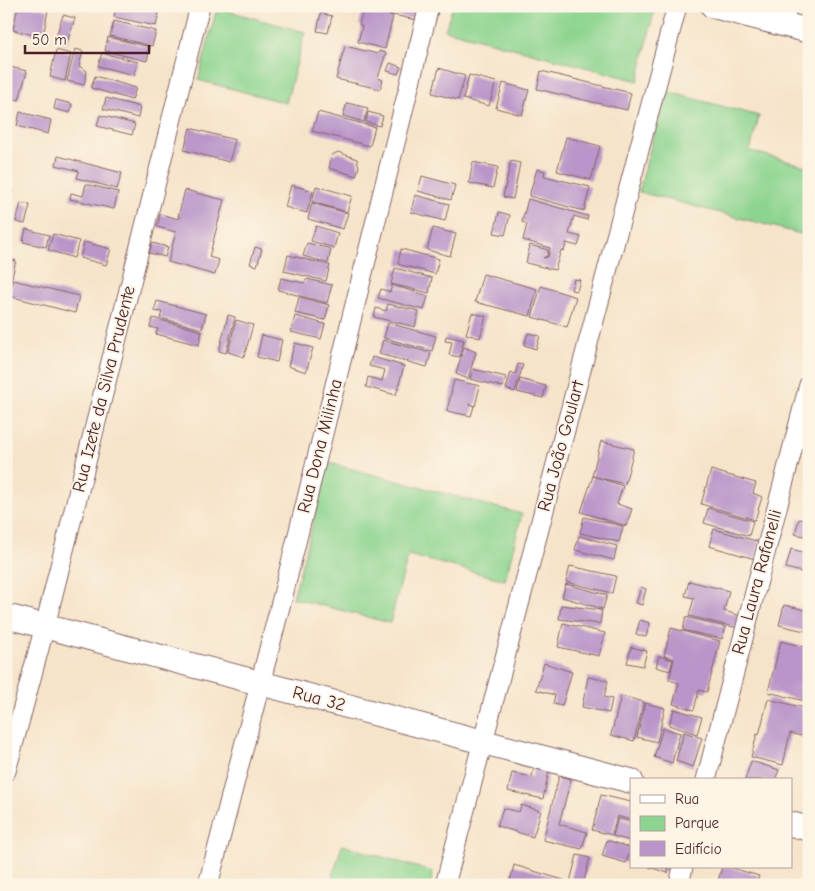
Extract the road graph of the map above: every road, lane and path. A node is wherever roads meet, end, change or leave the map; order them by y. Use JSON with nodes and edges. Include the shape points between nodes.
{"nodes":[{"id":1,"x":200,"y":6,"type":"edge"},
{"id":2,"x":429,"y":6,"type":"edge"},
{"id":3,"x":677,"y":6,"type":"edge"},
{"id":4,"x":713,"y":6,"type":"edge"},
{"id":5,"x":785,"y":15,"type":"edge"},
{"id":6,"x":809,"y":32,"type":"edge"},
{"id":7,"x":809,"y":385,"type":"edge"},
{"id":8,"x":6,"y":616,"type":"edge"},
{"id":9,"x":45,"y":626,"type":"junction"},
{"id":10,"x":260,"y":684,"type":"junction"},
{"id":11,"x":483,"y":743,"type":"junction"},
{"id":12,"x":6,"y":771,"type":"edge"},
{"id":13,"x":707,"y":778,"type":"edge"},
{"id":14,"x":630,"y":781,"type":"edge"},
{"id":15,"x":792,"y":824,"type":"edge"},
{"id":16,"x":809,"y":829,"type":"edge"},
{"id":17,"x":683,"y":868,"type":"edge"},
{"id":18,"x":208,"y":885,"type":"edge"},
{"id":19,"x":445,"y":885,"type":"edge"},
{"id":20,"x":679,"y":885,"type":"edge"}],
"edges":[{"from":1,"to":9,"type":"street","name":"Rua Izete da Silva Prudente"},
{"from":2,"to":10,"type":"street","name":"Rua Dona Milinha"},
{"from":3,"to":11,"type":"street","name":"Rua João Goulart"},
{"from":4,"to":5,"type":"main road"},
{"from":5,"to":6,"type":"main road"},
{"from":7,"to":13,"type":"street","name":"Rua Laura Rafanelli"},
{"from":8,"to":9,"type":"main road","name":"Rua 32"},
{"from":9,"to":10,"type":"main road","name":"Rua 32"},
{"from":9,"to":12,"type":"street","name":"Rua Izete da Silva Prudente"},
{"from":10,"to":11,"type":"main road","name":"Rua 32"},
{"from":10,"to":18,"type":"street","name":"Rua Dona Milinha"},
{"from":11,"to":14,"type":"main road","name":"Rua 32"},
{"from":11,"to":19,"type":"street","name":"Rua João Goulart"},
{"from":15,"to":16,"type":"main road"},
{"from":17,"to":20,"type":"street"}]}
